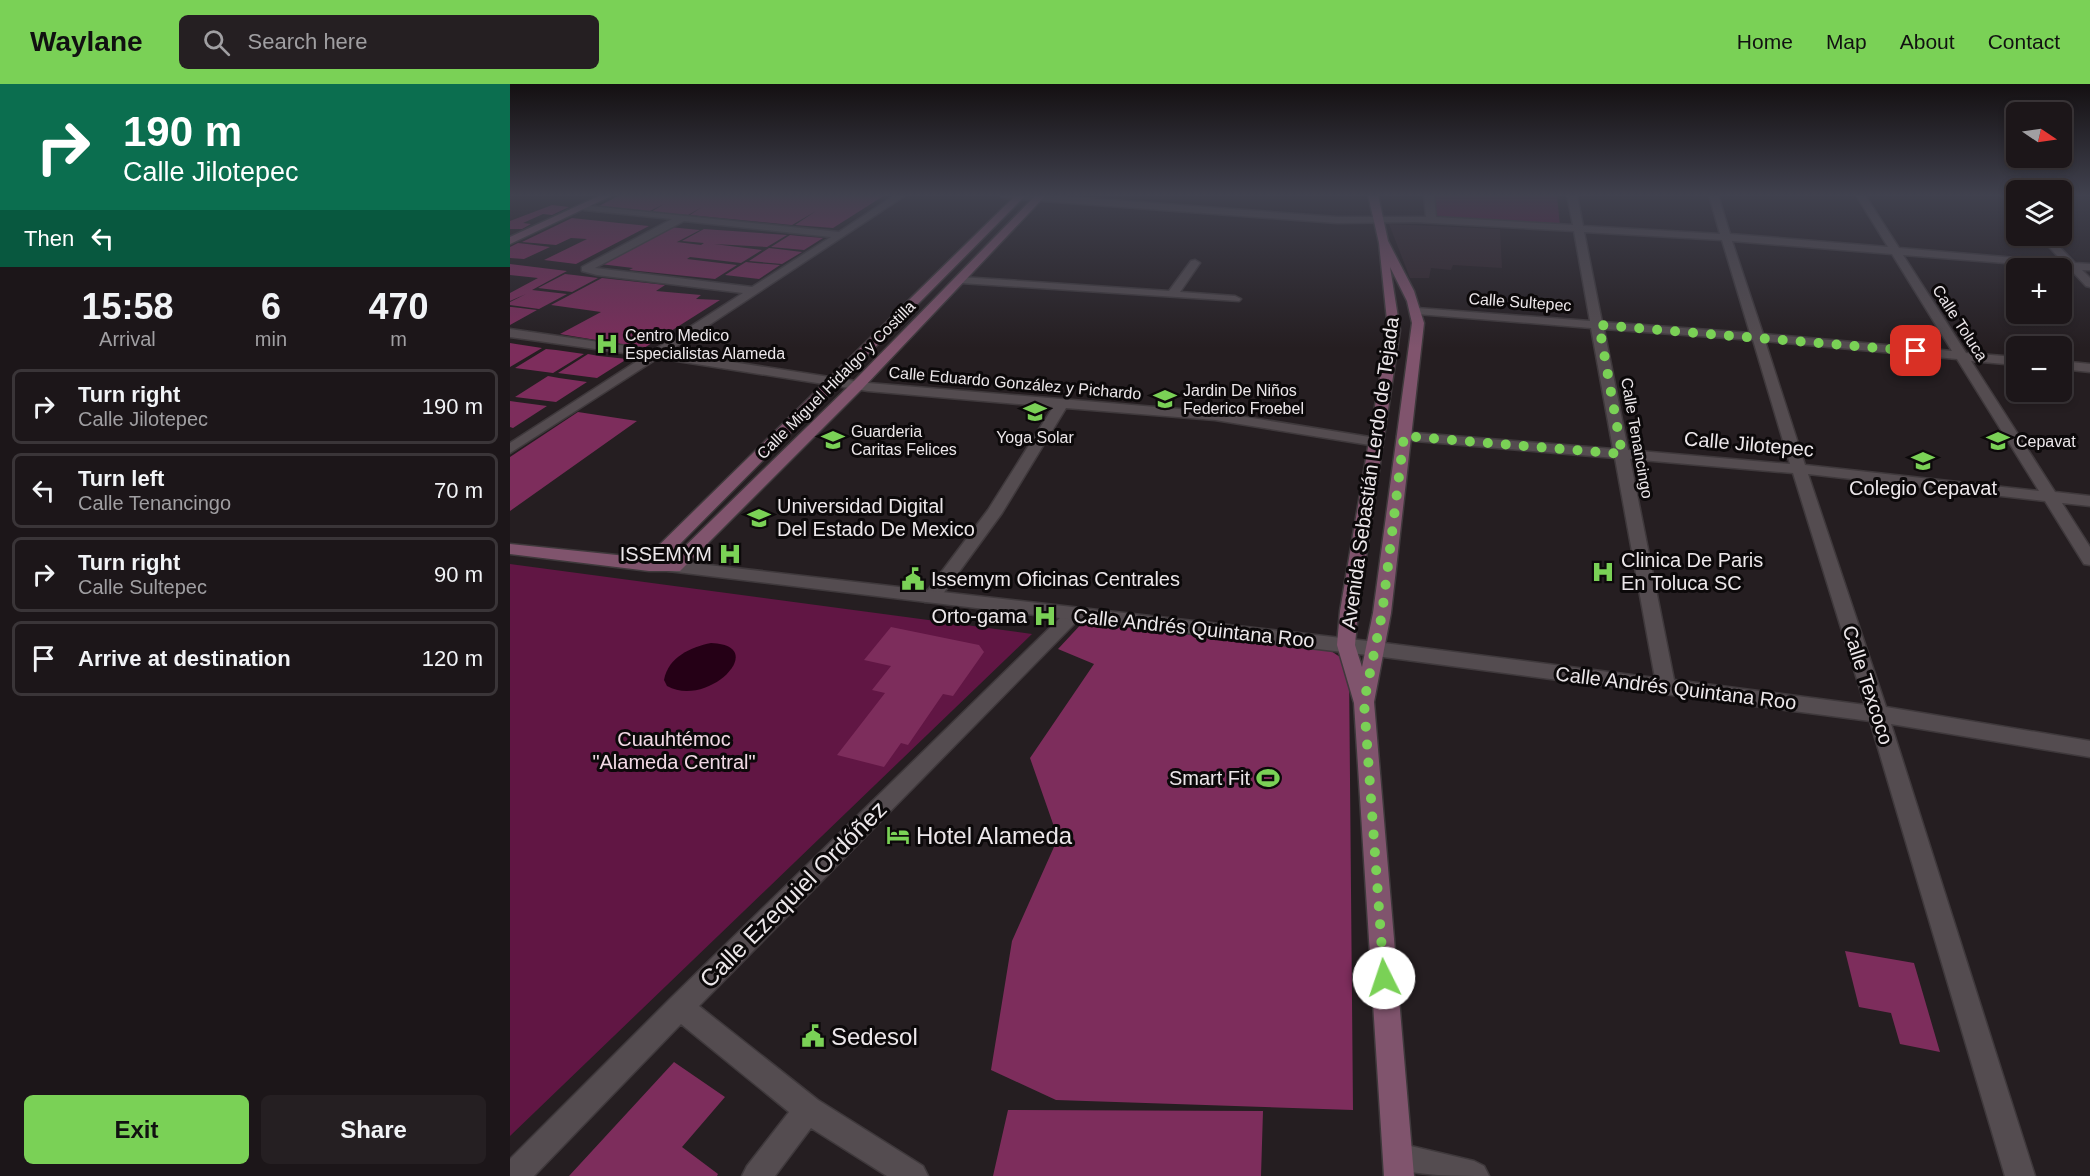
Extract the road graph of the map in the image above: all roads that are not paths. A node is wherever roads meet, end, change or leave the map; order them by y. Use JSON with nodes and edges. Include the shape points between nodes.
{"nodes":[{"id":1,"x":628,"y":246,"type":"edge"},
{"id":2,"x":825,"y":246,"type":"edge"},
{"id":3,"x":972,"y":246,"type":"edge"},
{"id":4,"x":994,"y":246,"type":"edge"},
{"id":5,"x":1384,"y":246,"type":"edge"},
{"id":6,"x":1385,"y":246,"type":"edge"},
{"id":7,"x":1582,"y":246,"type":"edge"},
{"id":8,"x":1729,"y":246,"type":"edge"},
{"id":9,"x":1842,"y":246,"type":"edge"},
{"id":10,"x":1892,"y":246,"type":"edge"},
{"id":11,"x":2054,"y":246,"type":"edge"},
{"id":12,"x":1895,"y":250,"type":"junction"},
{"id":13,"x":2065,"y":258,"type":"edge"},
{"id":14,"x":2006,"y":259,"type":"edge"},
{"id":15,"x":1195,"y":263,"type":"dead end"},
{"id":16,"x":2072,"y":265,"type":"joint"},
{"id":17,"x":2090,"y":267,"type":"edge"},
{"id":18,"x":961,"y":280,"type":"junction"},
{"id":19,"x":2090,"y":284,"type":"edge"},
{"id":20,"x":755,"y":291,"type":"junction"},
{"id":21,"x":1172,"y":295,"type":"junction"},
{"id":22,"x":1235,"y":299,"type":"dead end"},
{"id":23,"x":1417,"y":310,"type":"junction"},
{"id":24,"x":1599,"y":325,"type":"junction"},
{"id":25,"x":510,"y":333,"type":"edge"},
{"id":26,"x":1758,"y":337,"type":"junction"},
{"id":27,"x":657,"y":355,"type":"junction"},
{"id":28,"x":1962,"y":355,"type":"junction"},
{"id":29,"x":2006,"y":360,"type":"edge"},
{"id":30,"x":2072,"y":366,"type":"edge"},
{"id":31,"x":2090,"y":368,"type":"edge"},
{"id":32,"x":837,"y":381,"type":"junction"},
{"id":33,"x":858,"y":385,"type":"junction"},
{"id":34,"x":1061,"y":405,"type":"junction"},
{"id":35,"x":1404,"y":436,"type":"junction"},
{"id":36,"x":1376,"y":442,"type":"junction"},
{"id":37,"x":510,"y":449,"type":"edge"},
{"id":38,"x":1622,"y":454,"type":"junction"},
{"id":39,"x":1800,"y":469,"type":"junction"},
{"id":40,"x":2052,"y":497,"type":"junction"},
{"id":41,"x":2090,"y":501,"type":"edge"},
{"id":42,"x":510,"y":549,"type":"edge"},
{"id":43,"x":2090,"y":560,"type":"edge"},
{"id":44,"x":649,"y":565,"type":"junction"},
{"id":45,"x":674,"y":567,"type":"junction"},
{"id":46,"x":931,"y":598,"type":"junction"},
{"id":47,"x":1074,"y":614,"type":"junction"},
{"id":48,"x":1346,"y":645,"type":"junction"},
{"id":49,"x":1376,"y":649,"type":"junction"},
{"id":50,"x":1666,"y":687,"type":"junction"},
{"id":51,"x":1364,"y":702,"type":"junction"},
{"id":52,"x":1878,"y":714,"type":"junction"},
{"id":53,"x":2090,"y":749,"type":"edge"},
{"id":54,"x":680,"y":1006,"type":"junction"},
{"id":55,"x":808,"y":1110,"type":"junction"},
{"id":56,"x":1398,"y":1167,"type":"edge"},
{"id":57,"x":514,"y":1176,"type":"edge"},
{"id":58,"x":757,"y":1176,"type":"edge"},
{"id":59,"x":913,"y":1176,"type":"edge"},
{"id":60,"x":1474,"y":1176,"type":"edge"},
{"id":61,"x":2020,"y":1176,"type":"edge"}],
"edges":[{"from":1,"to":20,"type":"street","via":[[586,269]]},
{"from":2,"to":20,"type":"street"},
{"from":3,"to":32,"type":"main road","name":"Calle Miguel Hidalgo y Costilla"},
{"from":4,"to":18,"type":"main road","name":"Calle Miguel Hidalgo y Costilla"},
{"from":5,"to":36,"type":"main road","name":"Avenida Sebastián Lerdo de Tejada","via":[[1394,330]]},
{"from":6,"to":23,"type":"main road","name":"Avenida Sebastián Lerdo de Tejada"},
{"from":7,"to":24,"type":"street","name":"Calle Tenancingo"},
{"from":8,"to":26,"type":"street","name":"Calle Texcoco"},
{"from":9,"to":12,"type":"street"},
{"from":10,"to":12,"type":"street","name":"Calle Toluca"},
{"from":11,"to":13,"type":"street"},
{"from":12,"to":14,"type":"street"},
{"from":12,"to":28,"type":"street","name":"Calle Toluca"},
{"from":15,"to":21,"type":"street"},
{"from":16,"to":17,"type":"street"},
{"from":16,"to":19,"type":"street"},
{"from":18,"to":21,"type":"street"},
{"from":18,"to":33,"type":"main road","name":"Calle Miguel Hidalgo y Costilla"},
{"from":20,"to":27,"type":"street"},
{"from":21,"to":22,"type":"street"},
{"from":23,"to":24,"type":"street","name":"Calle Sultepec"},
{"from":23,"to":35,"type":"main road","name":"Avenida Sebastián Lerdo de Tejada"},
{"from":24,"to":26,"type":"street","name":"Calle Sultepec"},
{"from":24,"to":38,"type":"street","name":"Calle Tenancingo"},
{"from":25,"to":27,"type":"street","name":"Calle Eduardo González y Pichardo"},
{"from":26,"to":28,"type":"street","name":"Calle Sultepec"},
{"from":26,"to":39,"type":"street","name":"Calle Texcoco"},
{"from":27,"to":32,"type":"street","name":"Calle Eduardo González y Pichardo"},
{"from":27,"to":37,"type":"street"},
{"from":28,"to":29,"type":"street","name":"Calle Sultepec"},
{"from":28,"to":40,"type":"street","name":"Calle Toluca"},
{"from":30,"to":31,"type":"street"},
{"from":32,"to":33,"type":"street","name":"Calle Eduardo González y Pichardo"},
{"from":32,"to":44,"type":"main road","name":"Calle Miguel Hidalgo y Costilla"},
{"from":33,"to":34,"type":"street","name":"Calle Eduardo González y Pichardo"},
{"from":33,"to":45,"type":"main road","name":"Calle Miguel Hidalgo y Costilla"},
{"from":34,"to":36,"type":"street","name":"Calle Eduardo González y Pichardo","via":[[1215,416]]},
{"from":34,"to":46,"type":"street","via":[[994,513]]},
{"from":35,"to":38,"type":"street","name":"Calle Jilotepec"},
{"from":35,"to":49,"type":"main road","name":"Avenida Sebastián Lerdo de Tejada"},
{"from":36,"to":48,"type":"main road","name":"Avenida Sebastián Lerdo de Tejada"},
{"from":38,"to":39,"type":"street","name":"Calle Jilotepec"},
{"from":38,"to":50,"type":"street","name":"Calle Tenancingo"},
{"from":39,"to":40,"type":"street","name":"Calle Jilotepec"},
{"from":39,"to":52,"type":"street","name":"Calle Texcoco"},
{"from":40,"to":41,"type":"street","name":"Calle Jilotepec"},
{"from":40,"to":43,"type":"street","name":"Calle Toluca"},
{"from":42,"to":44,"type":"main road","name":"Calle Andrés Quintana Roo"},
{"from":44,"to":45,"type":"main road","name":"Calle Andrés Quintana Roo"},
{"from":45,"to":46,"type":"street","name":"Calle Andrés Quintana Roo"},
{"from":46,"to":47,"type":"street","name":"Calle Andrés Quintana Roo"},
{"from":47,"to":48,"type":"street","name":"Calle Andrés Quintana Roo"},
{"from":47,"to":54,"type":"street","name":"Calle Ezequiel Ordóñez"},
{"from":48,"to":49,"type":"street","name":"Calle Andrés Quintana Roo"},
{"from":48,"to":51,"type":"main road","name":"Avenida Sebastián Lerdo de Tejada"},
{"from":49,"to":50,"type":"street","name":"Calle Andrés Quintana Roo"},
{"from":49,"to":51,"type":"main road","name":"Avenida Sebastián Lerdo de Tejada"},
{"from":50,"to":52,"type":"street","name":"Calle Andrés Quintana Roo"},
{"from":51,"to":56,"type":"main road","name":"Avenida Sebastián Lerdo de Tejada"},
{"from":52,"to":53,"type":"street","name":"Calle Andrés Quintana Roo"},
{"from":52,"to":61,"type":"street","name":"Calle Texcoco"},
{"from":54,"to":55,"type":"street"},
{"from":54,"to":57,"type":"street","name":"Calle Ezequiel Ordóñez"},
{"from":55,"to":58,"type":"street"},
{"from":55,"to":59,"type":"street"},
{"from":56,"to":60,"type":"street"}]}
